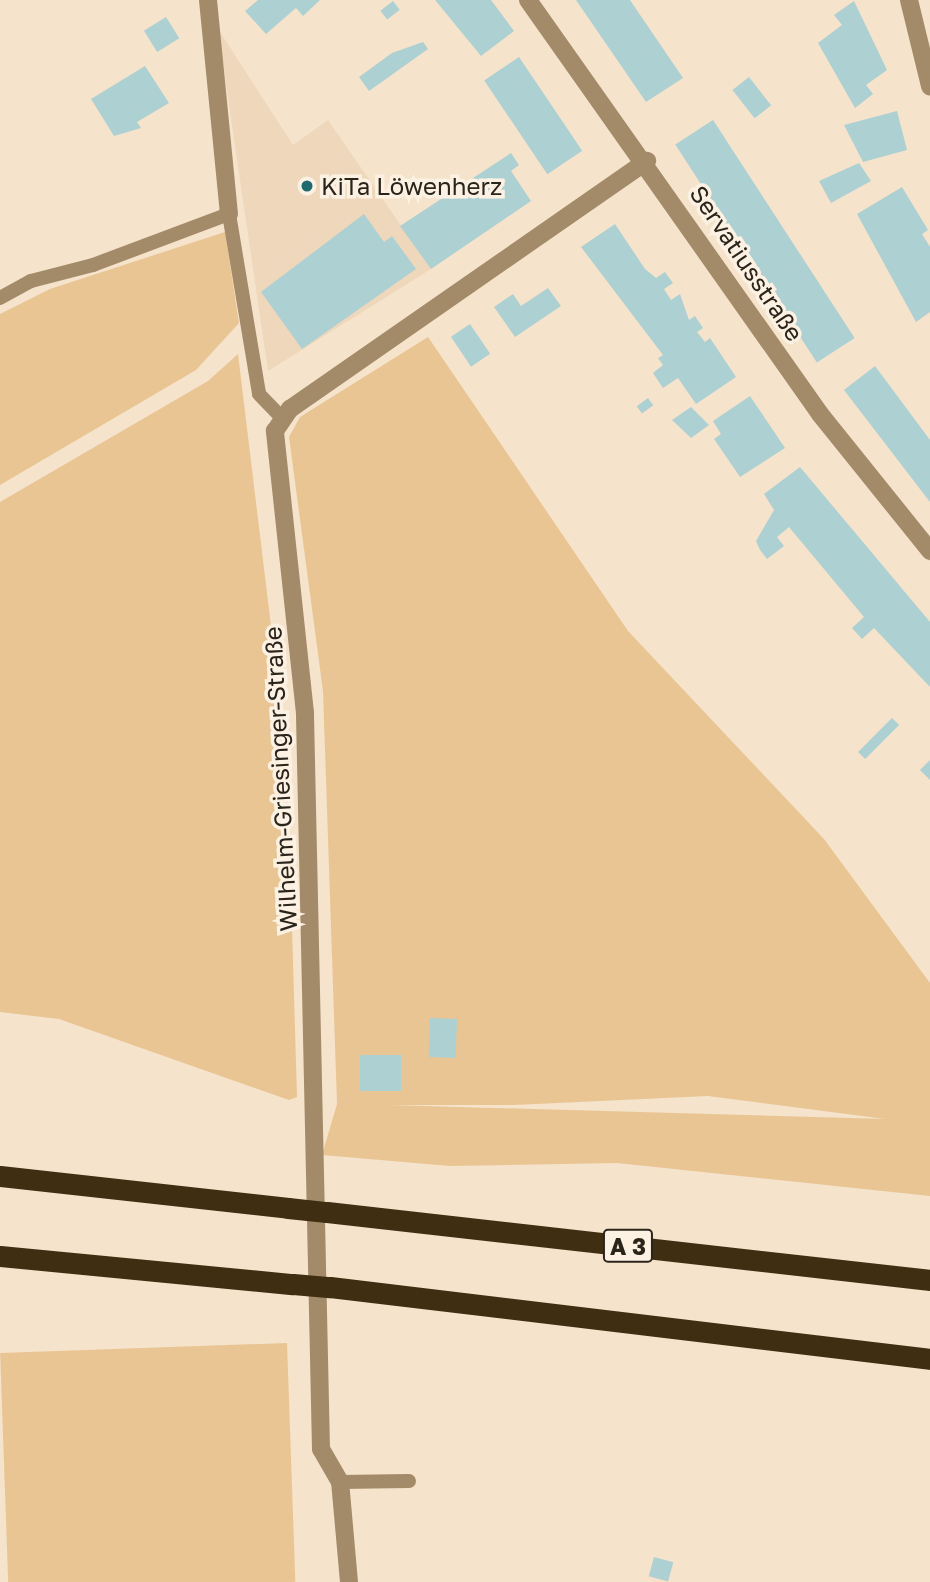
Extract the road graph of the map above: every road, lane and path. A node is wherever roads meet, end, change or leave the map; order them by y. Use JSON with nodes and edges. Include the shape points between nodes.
{"nodes":[{"id":1,"x":208,"y":0,"type":"edge"},
{"id":2,"x":528,"y":0,"type":"edge"},
{"id":3,"x":909,"y":0,"type":"edge"},
{"id":4,"x":930,"y":86,"type":"edge"},
{"id":5,"x":647,"y":161,"type":"junction"},
{"id":6,"x":229,"y":214,"type":"junction"},
{"id":7,"x":0,"y":298,"type":"edge"},
{"id":8,"x":281,"y":417,"type":"junction"},
{"id":9,"x":930,"y":551,"type":"edge"},
{"id":10,"x":0,"y":1176,"type":"edge"},
{"id":11,"x":0,"y":1256,"type":"edge"},
{"id":12,"x":930,"y":1280,"type":"edge"},
{"id":13,"x":930,"y":1359,"type":"edge"},
{"id":14,"x":409,"y":1481,"type":"dead end"},
{"id":15,"x":340,"y":1482,"type":"junction"},
{"id":16,"x":349,"y":1582,"type":"edge"}],
"edges":[{"from":1,"to":6,"type":"street"},
{"from":2,"to":5,"type":"street","name":"Servatiusstraße"},
{"from":3,"to":4,"type":"street"},
{"from":5,"to":8,"type":"street"},
{"from":5,"to":9,"type":"street","name":"Servatiusstraße","via":[[820,414]]},
{"from":6,"to":7,"type":"lane","via":[[93,265],[31,281]]},
{"from":6,"to":8,"type":"lane","via":[[259,394]]},
{"from":8,"to":15,"type":"street","name":"Wilhelm-Griesinger-Straße","via":[[275,430],[305,713],[314,918],[321,1449]]},
{"from":10,"to":12,"type":"highway","number":"A 3","bridge":true},
{"from":11,"to":13,"type":"highway","bridge":true,"via":[[330,1287]]},
{"from":14,"to":15,"type":"lane"},
{"from":15,"to":16,"type":"street","name":"Wilhelm-Griesinger-Straße"}]}
